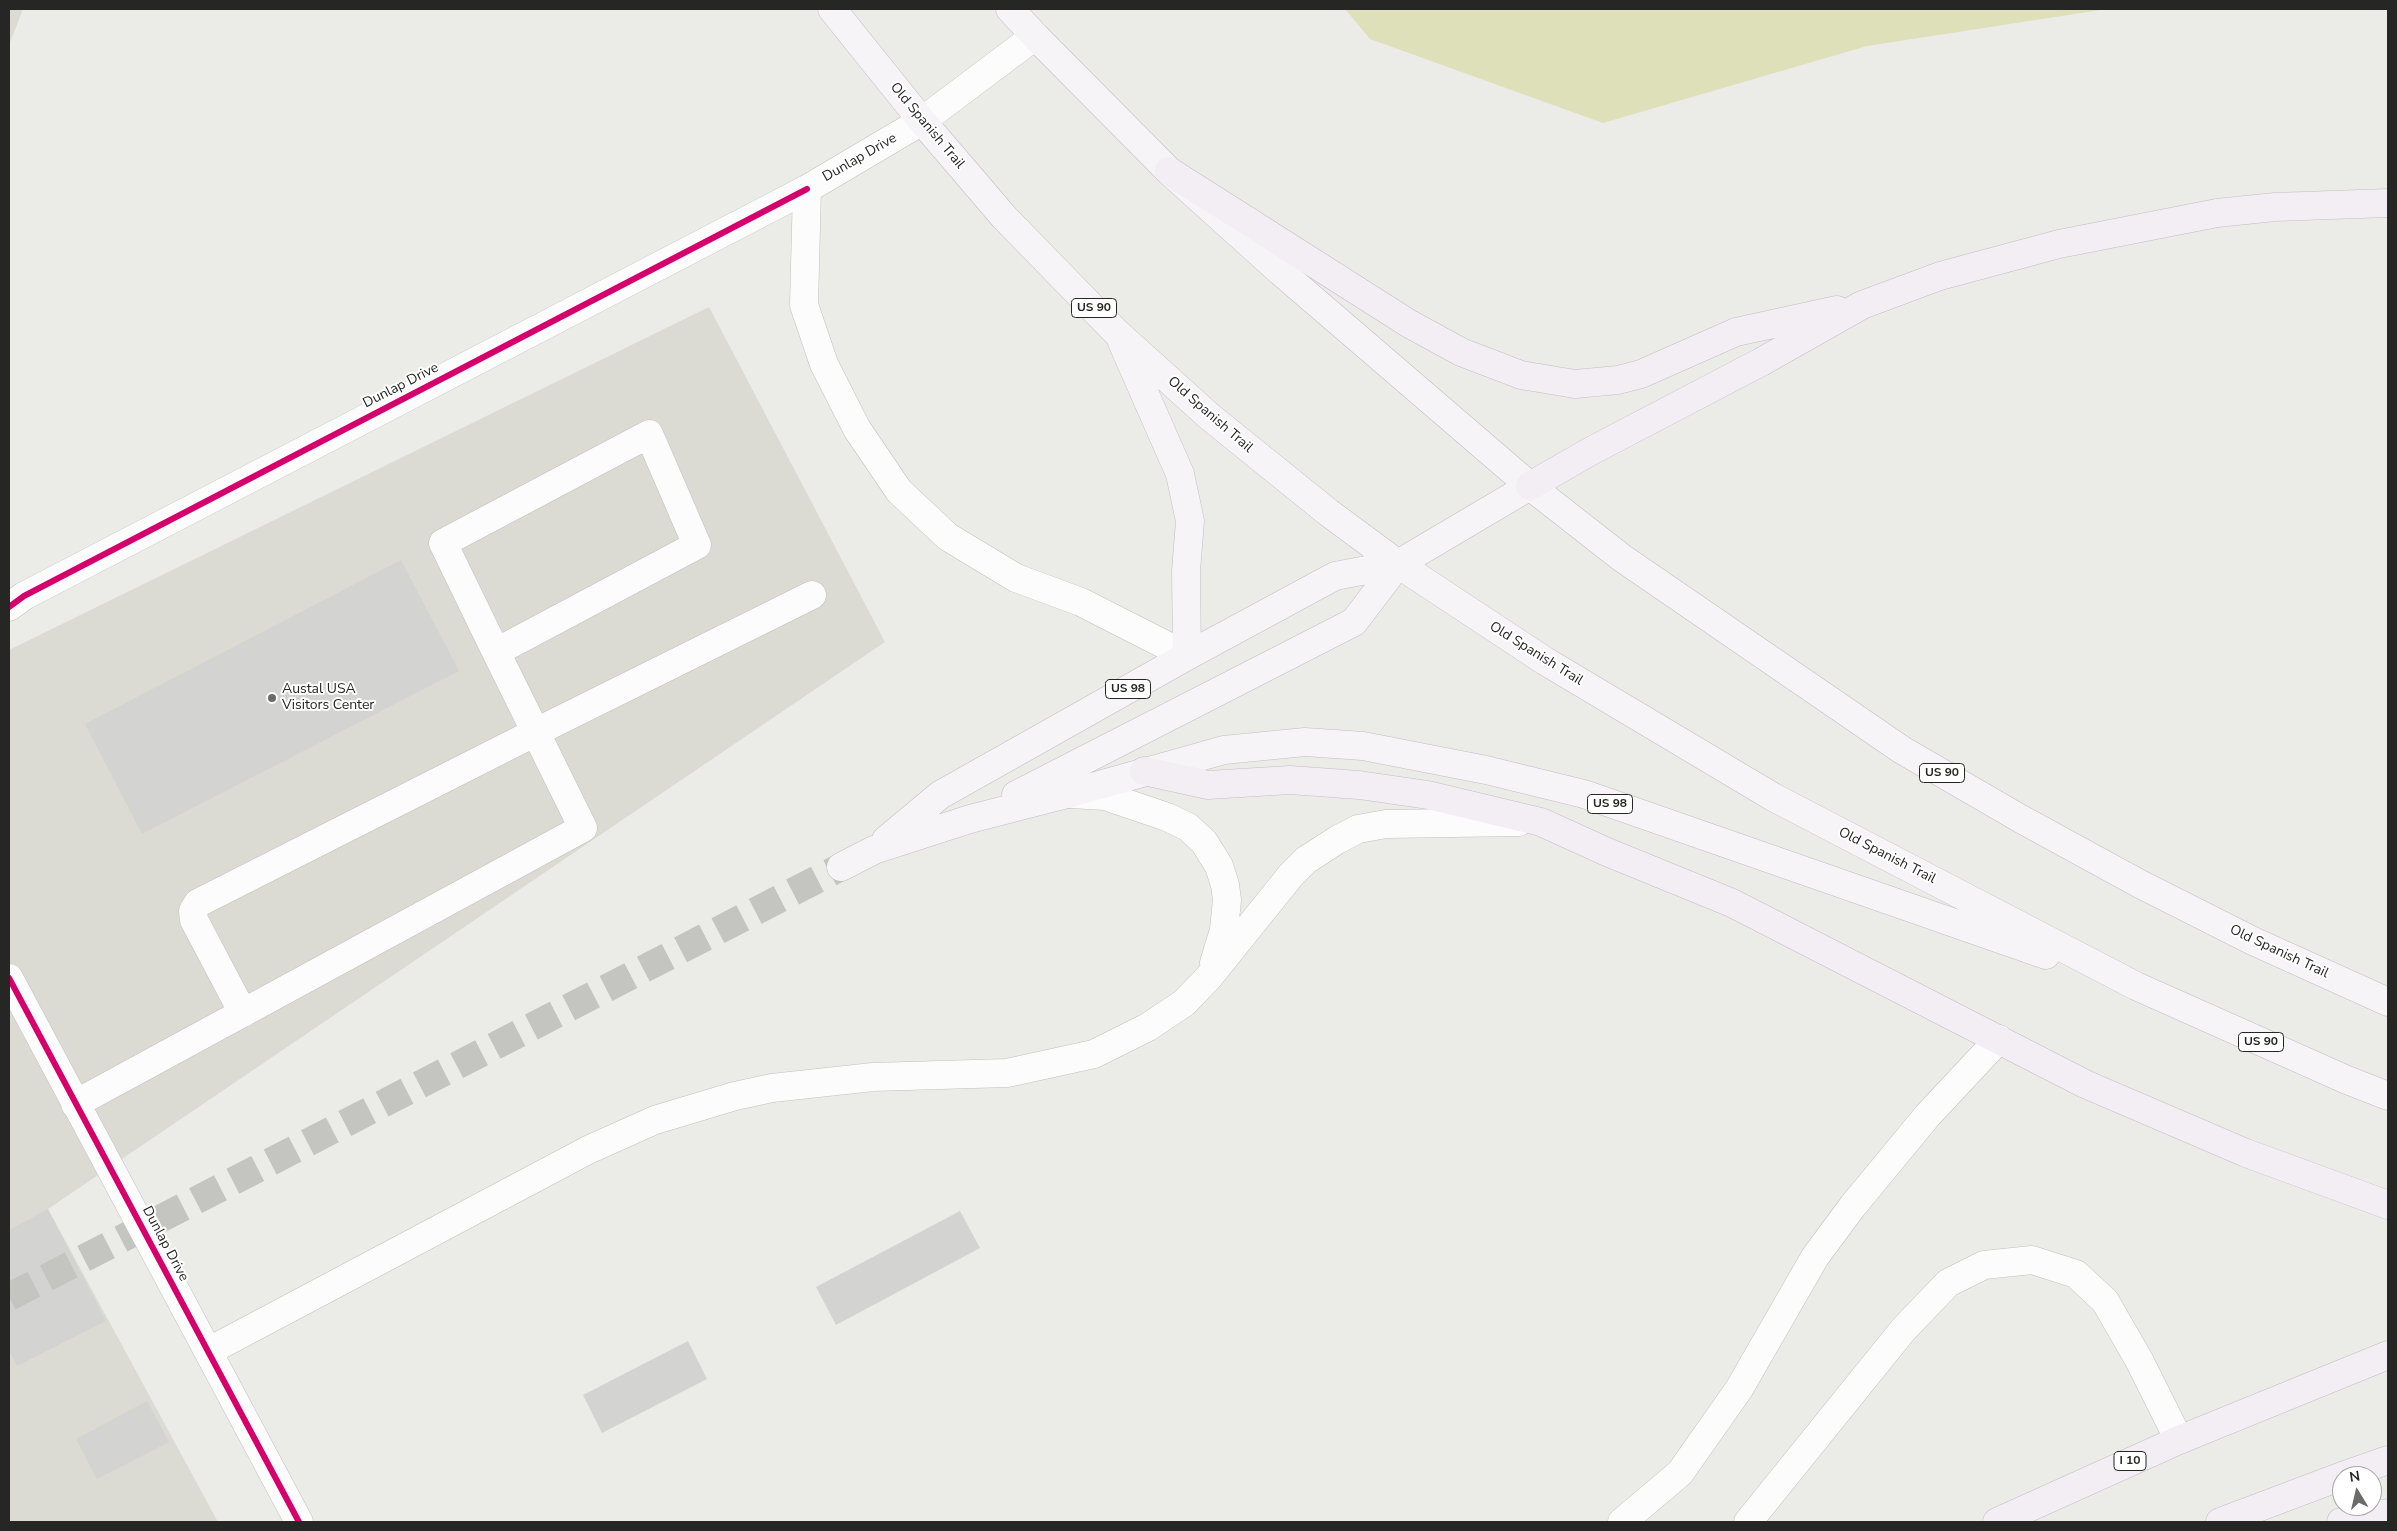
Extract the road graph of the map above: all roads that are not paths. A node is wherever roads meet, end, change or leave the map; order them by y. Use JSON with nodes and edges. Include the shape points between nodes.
{"nodes":[{"id":1,"x":832,"y":9,"type":"edge"},
{"id":2,"x":1010,"y":9,"type":"edge"},
{"id":3,"x":1035,"y":36,"type":"junction"},
{"id":4,"x":922,"y":121,"type":"junction"},
{"id":5,"x":1170,"y":171,"type":"junction"},
{"id":6,"x":807,"y":189,"type":"junction"},
{"id":7,"x":2388,"y":202,"type":"edge"},
{"id":8,"x":1862,"y":305,"type":"junction"},
{"id":9,"x":1118,"y":334,"type":"junction"},
{"id":10,"x":1530,"y":486,"type":"junction"},
{"id":11,"x":1398,"y":564,"type":"junction"},
{"id":12,"x":812,"y":596,"type":"dead end"},
{"id":13,"x":9,"y":607,"type":"edge"},
{"id":14,"x":496,"y":652,"type":"junction"},
{"id":15,"x":1187,"y":656,"type":"junction"},
{"id":16,"x":536,"y":732,"type":"junction"},
{"id":17,"x":1144,"y":771,"type":"junction"},
{"id":18,"x":1067,"y":794,"type":"junction"},
{"id":19,"x":970,"y":819,"type":"junction"},
{"id":20,"x":1541,"y":822,"type":"junction"},
{"id":21,"x":874,"y":850,"type":"junction"},
{"id":22,"x":842,"y":867,"type":"tunnel mouth"},
{"id":23,"x":1208,"y":977,"type":"junction"},
{"id":24,"x":9,"y":978,"type":"edge"},
{"id":25,"x":2136,"y":986,"type":"junction"},
{"id":26,"x":2388,"y":1002,"type":"edge"},
{"id":27,"x":243,"y":1013,"type":"junction"},
{"id":28,"x":1999,"y":1039,"type":"junction"},
{"id":29,"x":2388,"y":1096,"type":"edge"},
{"id":30,"x":75,"y":1104,"type":"junction"},
{"id":31,"x":2388,"y":1205,"type":"edge"},
{"id":32,"x":209,"y":1352,"type":"junction"},
{"id":33,"x":2388,"y":1355,"type":"edge"},
{"id":34,"x":2179,"y":1440,"type":"junction"},
{"id":35,"x":2388,"y":1460,"type":"edge"},
{"id":36,"x":2371,"y":1466,"type":"edge"},
{"id":37,"x":2332,"y":1480,"type":"edge"},
{"id":38,"x":2388,"y":1513,"type":"edge"},
{"id":39,"x":299,"y":1522,"type":"edge"},
{"id":40,"x":1622,"y":1522,"type":"edge"},
{"id":41,"x":1748,"y":1522,"type":"edge"},
{"id":42,"x":1997,"y":1522,"type":"edge"},
{"id":43,"x":2220,"y":1522,"type":"edge"},
{"id":44,"x":2342,"y":1522,"type":"edge"}],
"edges":[{"from":1,"to":4,"type":"main road","name":"Old Spanish Trail","number":"US 90"},
{"from":2,"to":3,"type":"main road","name":"Old Spanish Trail","number":"US 90"},
{"from":3,"to":4,"type":"street","name":"Dunlap Drive"},
{"from":3,"to":5,"type":"main road","name":"Old Spanish Trail","number":"US 90"},
{"from":4,"to":6,"type":"street","name":"Dunlap Drive"},
{"from":4,"to":9,"type":"main road","name":"Old Spanish Trail","number":"US 90","via":[[1004,217]]},
{"from":5,"to":8,"type":"highway","via":[[1408,323],[1494,367],[1527,377],[1575,384],[1618,380],[1647,372],[1736,332]]},
{"from":5,"to":10,"type":"main road","name":"Old Spanish Trail","number":"US 90","via":[[1332,317]]},
{"from":6,"to":13,"type":"street","name":"Dunlap Drive","via":[[24,596]]},
{"from":6,"to":15,"type":"street","via":[[804,305],[824,364],[857,429],[899,491],[948,537],[1016,578],[1081,602]]},
{"from":7,"to":8,"type":"highway","via":[[2217,213],[2103,234],[1940,276]]},
{"from":8,"to":10,"type":"highway"},
{"from":9,"to":11,"type":"main road","name":"Old Spanish Trail","number":"US 90","via":[[1210,417]]},
{"from":9,"to":15,"type":"main road","via":[[1180,474],[1190,521],[1186,571]]},
{"from":10,"to":11,"type":"main road","number":"US 98"},
{"from":10,"to":26,"type":"main road","name":"Old Spanish Trail","number":"US 90","via":[[1622,558],[1902,750],[2140,884],[2253,941]]},
{"from":11,"to":15,"type":"main road","name":"US 98","number":"US 98","via":[[1335,576]]},
{"from":11,"to":19,"type":"main road","via":[[1354,622]]},
{"from":11,"to":25,"type":"main road","name":"Old Spanish Trail","number":"US 90","via":[[1545,661],[1773,797]]},
{"from":12,"to":16,"type":"street"},
{"from":14,"to":14,"type":"street","via":[[443,543],[649,434],[697,545]]},
{"from":14,"to":16,"type":"street"},
{"from":15,"to":21,"type":"main road","name":"US 98","number":"US 98","via":[[940,796]]},
{"from":16,"to":27,"type":"street","via":[[583,828]]},
{"from":16,"to":27,"type":"street","via":[[198,903],[193,911],[194,920]]},
{"from":17,"to":18,"type":"main road","number":"US 98"},
{"from":17,"to":20,"type":"highway","via":[[1208,785],[1290,780],[1359,785],[1428,795]]},
{"from":17,"to":25,"type":"main road","number":"US 98","via":[[1224,750],[1305,742],[1363,746],[1486,770],[1584,794]]},
{"from":18,"to":19,"type":"main road","number":"US 98"},
{"from":18,"to":23,"type":"street","via":[[1105,796],[1167,817],[1188,828],[1212,853],[1225,885],[1227,914]]},
{"from":19,"to":21,"type":"main road"},
{"from":20,"to":23,"type":"street","via":[[1386,824],[1350,833],[1317,853],[1291,875]]},
{"from":20,"to":28,"type":"highway","via":[[1732,903]]},
{"from":21,"to":22,"type":"main road","number":"US 98"},
{"from":23,"to":32,"type":"street","via":[[1169,1014],[1130,1038],[1078,1059],[1007,1073],[849,1078],[772,1088],[655,1120],[588,1150]]},
{"from":24,"to":30,"type":"street","name":"Dunlap Drive"},
{"from":25,"to":29,"type":"main road","name":"Old Spanish Trail","number":"US 90"},
{"from":27,"to":30,"type":"street"},
{"from":28,"to":31,"type":"highway","via":[[2085,1084],[2246,1153]]},
{"from":28,"to":40,"type":"street","via":[[1927,1116],[1841,1221],[1815,1257],[1739,1388],[1680,1473]]},
{"from":30,"to":32,"type":"street","name":"Dunlap Drive"},
{"from":32,"to":39,"type":"street","name":"Dunlap Drive"},
{"from":33,"to":34,"type":"highway","number":"I 10"},
{"from":34,"to":41,"type":"street","via":[[2105,1301],[2076,1274],[2032,1260],[1984,1265],[1948,1283],[1903,1330]]},
{"from":34,"to":42,"type":"highway","number":"I 10"},
{"from":35,"to":36,"type":"highway"},
{"from":37,"to":43,"type":"highway"},
{"from":38,"to":44,"type":"highway"}]}
